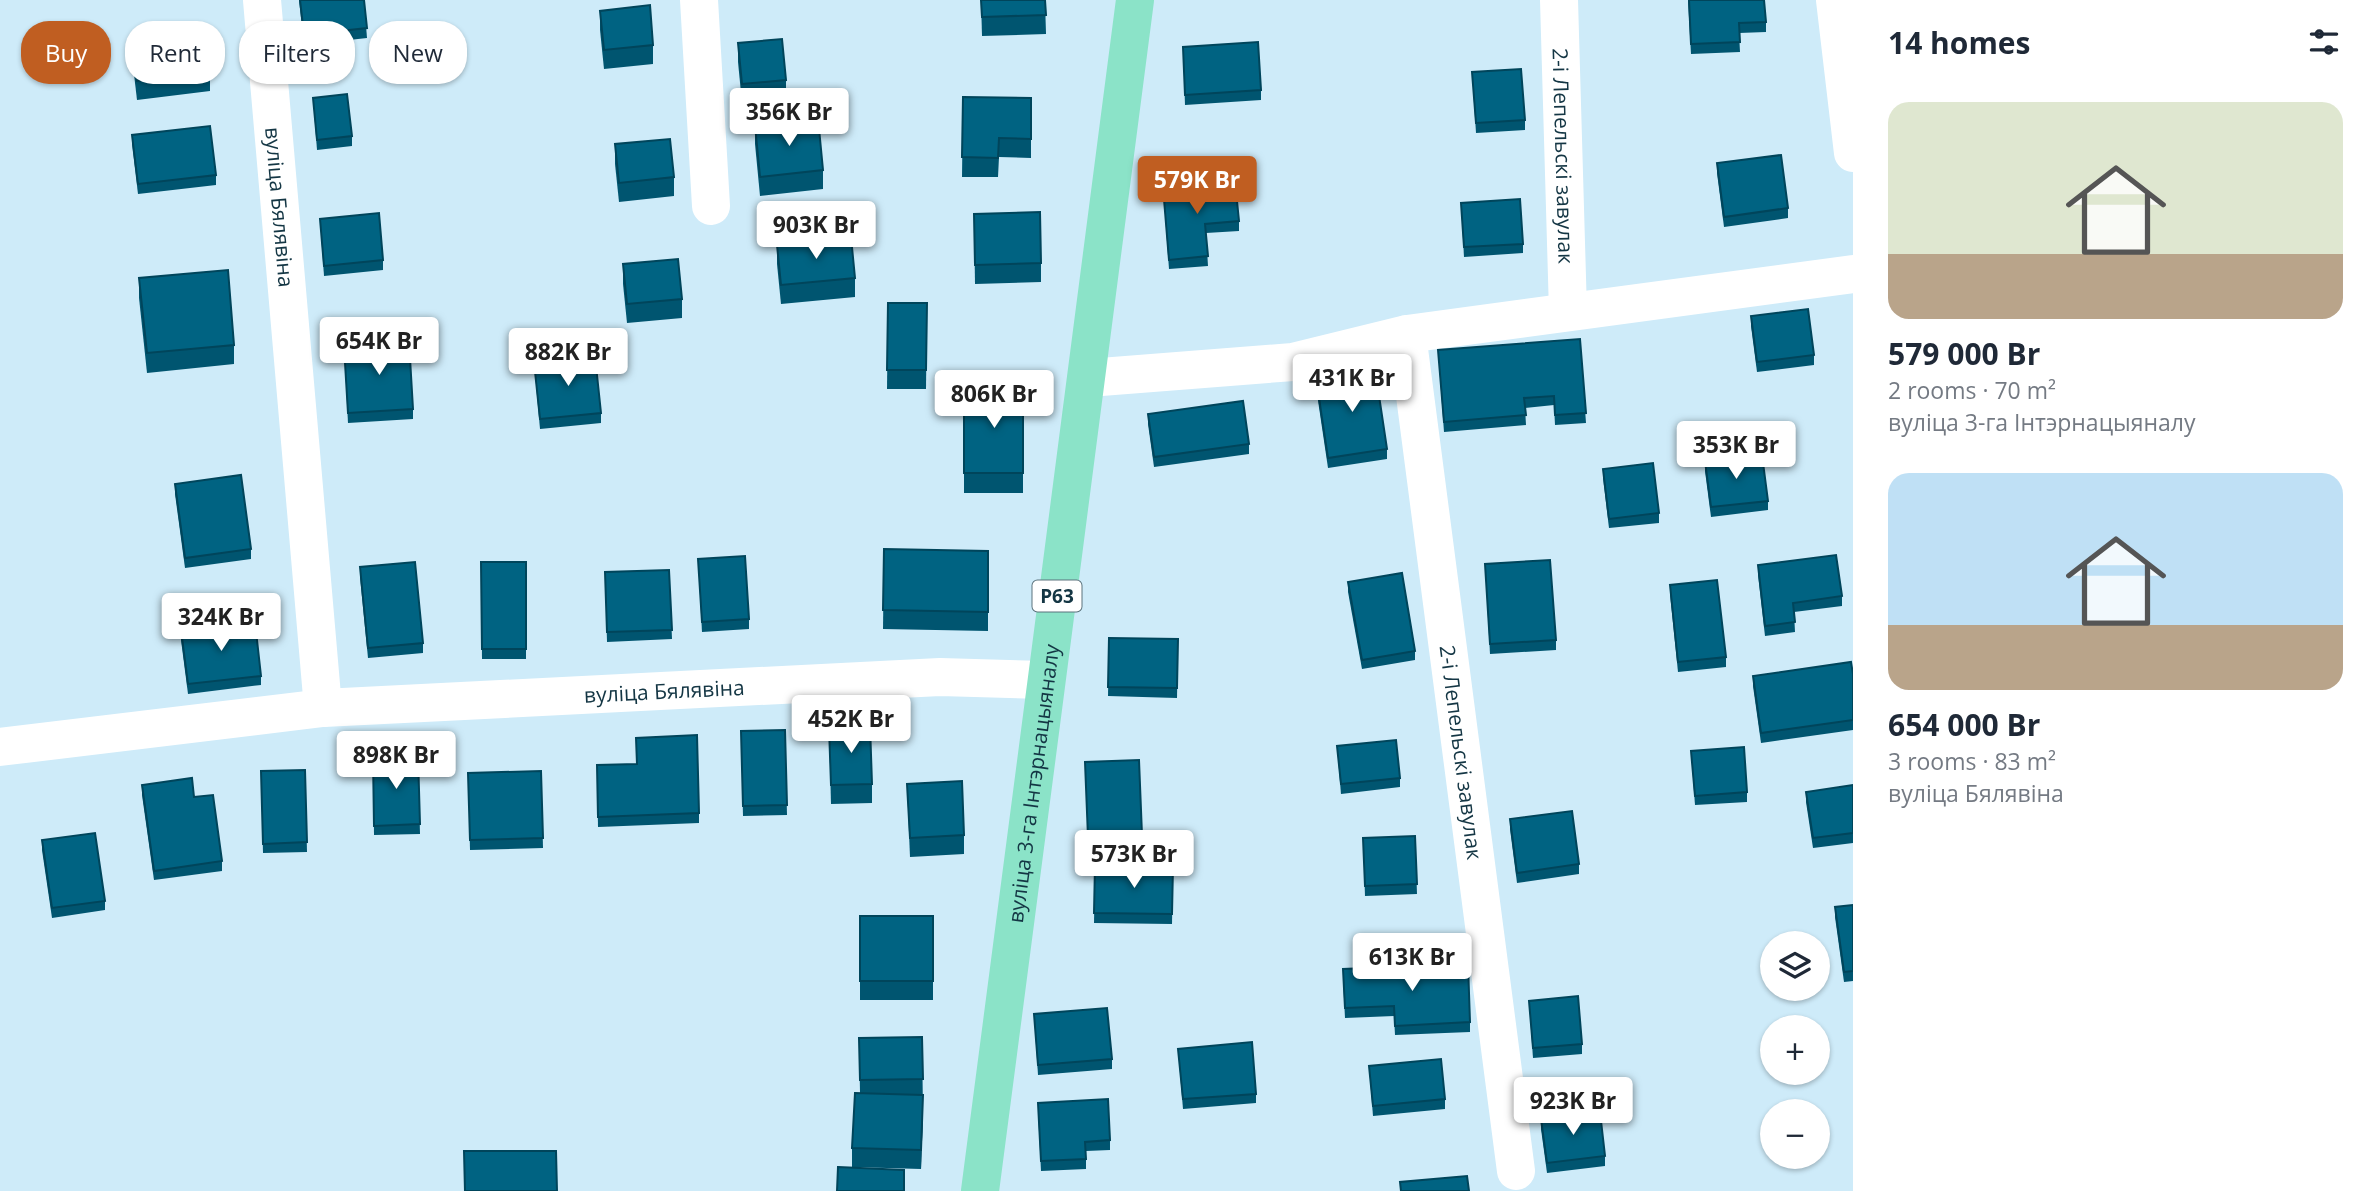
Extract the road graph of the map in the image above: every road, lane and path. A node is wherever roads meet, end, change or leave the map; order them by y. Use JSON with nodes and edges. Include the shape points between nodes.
{"nodes":[{"id":1,"x":262,"y":0,"type":"edge"},
{"id":2,"x":699,"y":0,"type":"edge"},
{"id":3,"x":1135,"y":0,"type":"edge"},
{"id":4,"x":1559,"y":0,"type":"edge"},
{"id":5,"x":1835,"y":0,"type":"edge"},
{"id":6,"x":1853,"y":153,"type":"edge"},
{"id":7,"x":711,"y":206,"type":"dead end"},
{"id":8,"x":1853,"y":274,"type":"edge"},
{"id":9,"x":1568,"y":312,"type":"junction"},
{"id":10,"x":1407,"y":334,"type":"junction"},
{"id":11,"x":1088,"y":378,"type":"junction"},
{"id":12,"x":1045,"y":680,"type":"junction"},
{"id":13,"x":323,"y":708,"type":"junction"},
{"id":14,"x":0,"y":747,"type":"edge"},
{"id":15,"x":1516,"y":1171,"type":"dead end"},
{"id":16,"x":980,"y":1191,"type":"edge"}],
"edges":[{"from":1,"to":13,"type":"street","name":"вуліца Бялявіна"},
{"from":2,"to":7,"type":"street"},
{"from":3,"to":11,"type":"main road","name":"вуліца 3-га Інтэрнацыяналу","number":"Р63"},
{"from":4,"to":9,"type":"street","name":"2-і Лепельскі завулак"},
{"from":5,"to":6,"type":"street"},
{"from":8,"to":9,"type":"street"},
{"from":9,"to":10,"type":"street"},
{"from":10,"to":11,"type":"street","via":[[1293,362]]},
{"from":10,"to":15,"type":"street","name":"2-і Лепельскі завулак"},
{"from":11,"to":12,"type":"main road","name":"вуліца 3-га Інтэрнацыяналу","number":"Р63"},
{"from":12,"to":13,"type":"street","name":"вуліца Бялявіна","via":[[940,677]]},
{"from":12,"to":16,"type":"main road","name":"вуліца 3-га Інтэрнацыяналу","number":"Р63"},
{"from":13,"to":14,"type":"street","name":"вуліца Бялявіна"}]}
